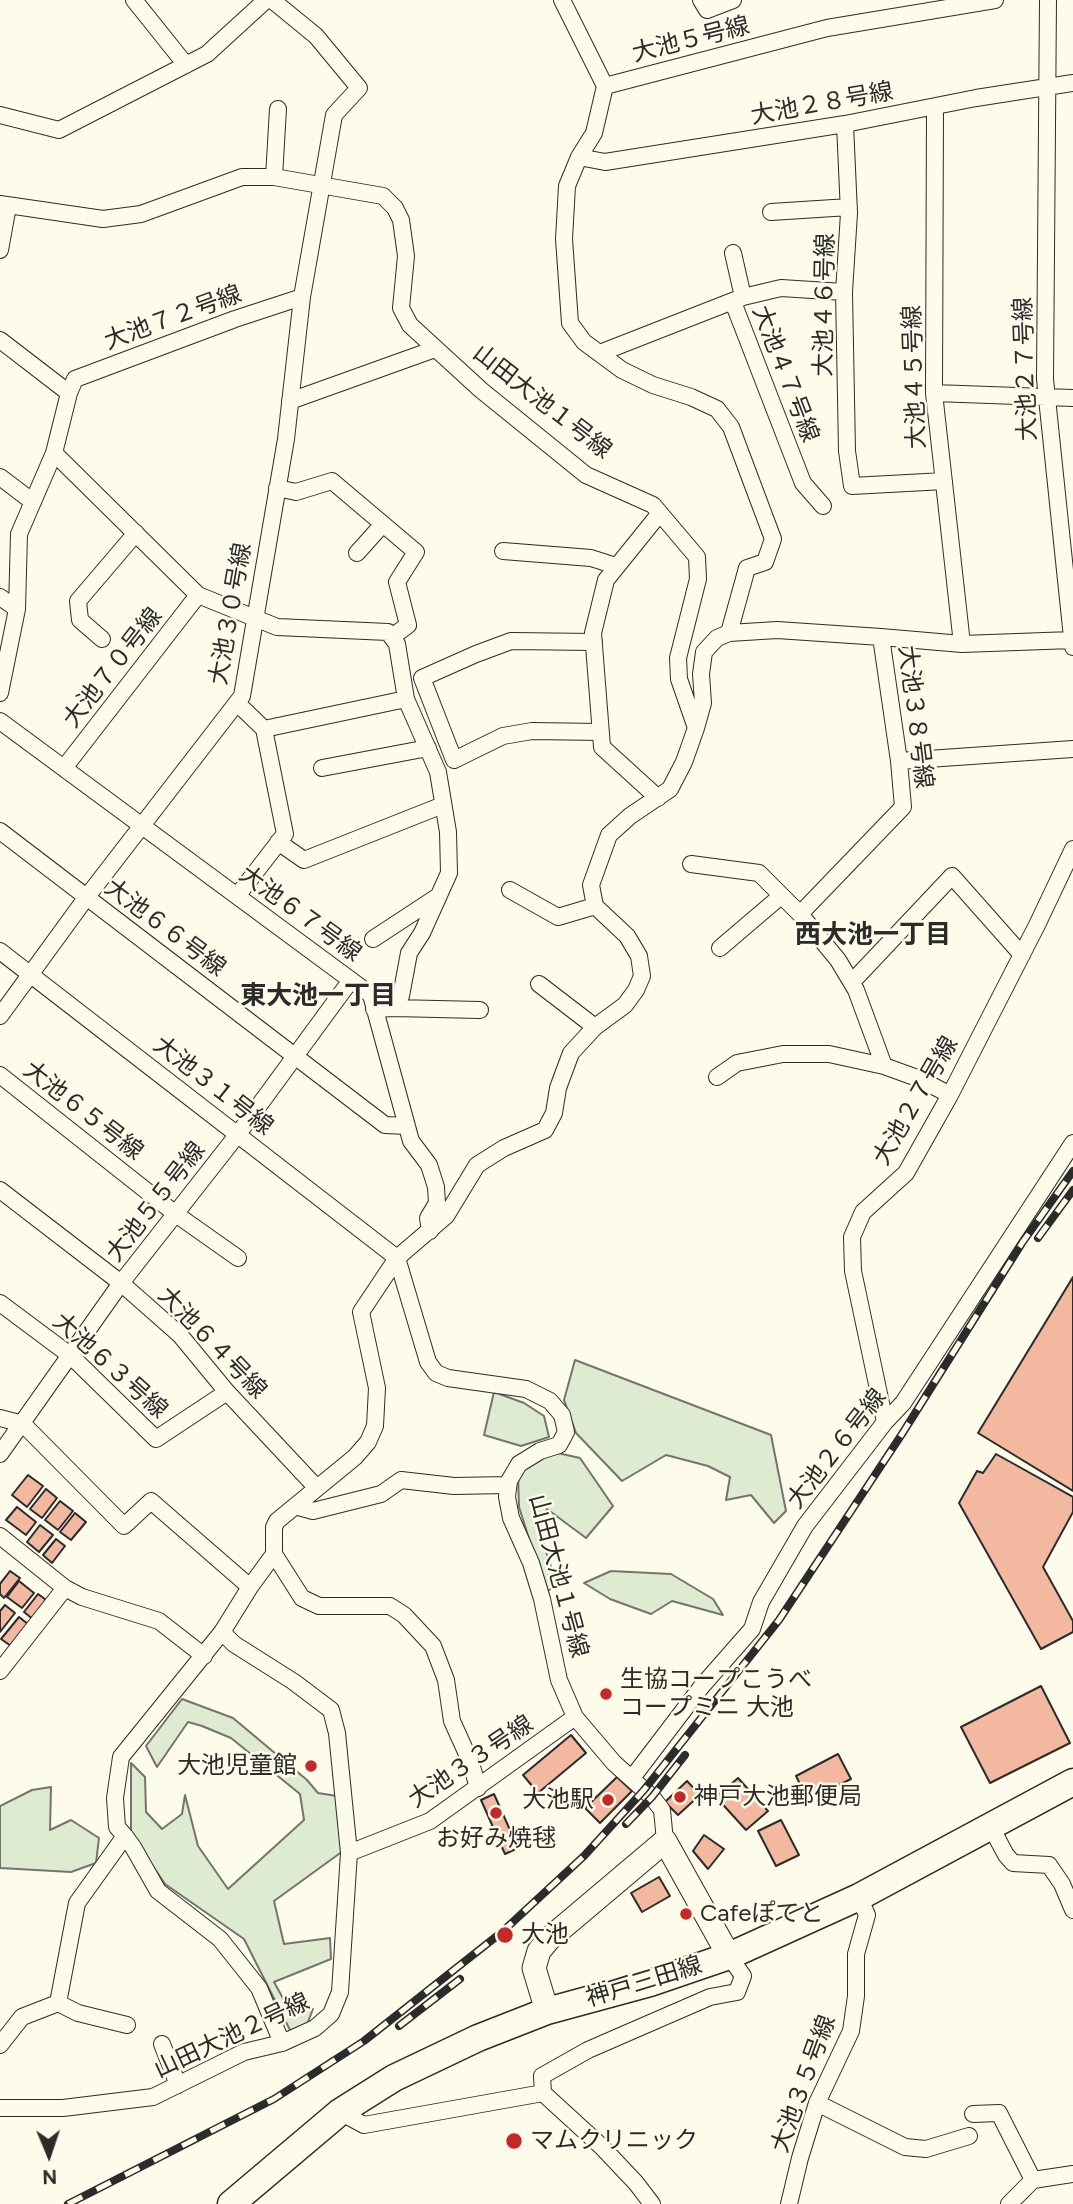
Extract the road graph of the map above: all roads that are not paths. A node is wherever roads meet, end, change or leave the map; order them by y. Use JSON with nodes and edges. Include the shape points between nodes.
{"nodes":[{"id":1,"x":134,"y":0,"type":"edge"},
{"id":2,"x":266,"y":0,"type":"edge"},
{"id":3,"x":272,"y":0,"type":"edge"},
{"id":4,"x":562,"y":0,"type":"edge"},
{"id":5,"x":701,"y":0,"type":"edge"},
{"id":6,"x":733,"y":0,"type":"edge"},
{"id":7,"x":995,"y":0,"type":"edge"},
{"id":8,"x":1048,"y":0,"type":"edge"},
{"id":9,"x":936,"y":4,"type":"edge"},
{"id":10,"x":186,"y":65,"type":"junction"},
{"id":11,"x":1073,"y":83,"type":"edge"},
{"id":12,"x":605,"y":86,"type":"junction"},
{"id":13,"x":1046,"y":88,"type":"junction"},
{"id":14,"x":934,"y":108,"type":"junction"},
{"id":15,"x":278,"y":109,"type":"dead end"},
{"id":16,"x":0,"y":115,"type":"edge"},
{"id":17,"x":845,"y":124,"type":"junction"},
{"id":18,"x":579,"y":157,"type":"junction"},
{"id":19,"x":274,"y":177,"type":"junction"},
{"id":20,"x":320,"y":185,"type":"junction"},
{"id":21,"x":4,"y":205,"type":"edge"},
{"id":22,"x":849,"y":207,"type":"junction"},
{"id":23,"x":771,"y":212,"type":"dead end"},
{"id":24,"x":0,"y":250,"type":"edge"},
{"id":25,"x":733,"y":253,"type":"dead end"},
{"id":26,"x":844,"y":292,"type":"junction"},
{"id":27,"x":302,"y":297,"type":"junction"},
{"id":28,"x":738,"y":300,"type":"junction"},
{"id":29,"x":0,"y":340,"type":"edge"},
{"id":30,"x":435,"y":349,"type":"junction"},
{"id":31,"x":600,"y":353,"type":"junction"},
{"id":32,"x":69,"y":393,"type":"junction"},
{"id":33,"x":934,"y":393,"type":"junction"},
{"id":34,"x":1046,"y":397,"type":"junction"},
{"id":35,"x":1073,"y":398,"type":"edge"},
{"id":36,"x":290,"y":401,"type":"junction"},
{"id":37,"x":54,"y":453,"type":"junction"},
{"id":38,"x":0,"y":477,"type":"edge"},
{"id":39,"x":944,"y":481,"type":"junction"},
{"id":40,"x":277,"y":488,"type":"junction"},
{"id":41,"x":33,"y":502,"type":"junction"},
{"id":42,"x":1065,"y":504,"type":"edge"},
{"id":43,"x":823,"y":506,"type":"dead end"},
{"id":44,"x":660,"y":513,"type":"junction"},
{"id":45,"x":383,"y":524,"type":"junction"},
{"id":46,"x":136,"y":533,"type":"junction"},
{"id":47,"x":503,"y":551,"type":"dead end"},
{"id":48,"x":357,"y":553,"type":"dead end"},
{"id":49,"x":616,"y":566,"type":"junction"},
{"id":50,"x":198,"y":595,"type":"junction"},
{"id":51,"x":0,"y":597,"type":"edge"},
{"id":52,"x":17,"y":609,"type":"junction"},
{"id":53,"x":254,"y":619,"type":"junction"},
{"id":54,"x":729,"y":633,"type":"junction"},
{"id":55,"x":392,"y":637,"type":"junction"},
{"id":56,"x":881,"y":637,"type":"junction"},
{"id":57,"x":102,"y":639,"type":"dead end"},
{"id":58,"x":594,"y":642,"type":"junction"},
{"id":59,"x":1072,"y":643,"type":"edge"},
{"id":60,"x":962,"y":644,"type":"junction"},
{"id":61,"x":0,"y":693,"type":"edge"},
{"id":62,"x":406,"y":699,"type":"junction"},
{"id":63,"x":237,"y":703,"type":"junction"},
{"id":64,"x":0,"y":721,"type":"edge"},
{"id":65,"x":696,"y":728,"type":"junction"},
{"id":66,"x":264,"y":729,"type":"junction"},
{"id":67,"x":601,"y":732,"type":"junction"},
{"id":68,"x":428,"y":748,"type":"junction"},
{"id":69,"x":1073,"y":749,"type":"edge"},
{"id":70,"x":899,"y":761,"type":"junction"},
{"id":71,"x":64,"y":768,"type":"junction"},
{"id":72,"x":322,"y":768,"type":"dead end"},
{"id":73,"x":658,"y":797,"type":"junction"},
{"id":74,"x":443,"y":805,"type":"junction"},
{"id":75,"x":142,"y":826,"type":"junction"},
{"id":76,"x":0,"y":831,"type":"edge"},
{"id":77,"x":278,"y":842,"type":"junction"},
{"id":78,"x":1073,"y":849,"type":"edge"},
{"id":79,"x":691,"y":864,"type":"dead end"},
{"id":80,"x":510,"y":890,"type":"dead end"},
{"id":81,"x":237,"y":896,"type":"junction"},
{"id":82,"x":439,"y":896,"type":"junction"},
{"id":83,"x":781,"y":896,"type":"junction"},
{"id":84,"x":86,"y":898,"type":"junction"},
{"id":85,"x":595,"y":906,"type":"junction"},
{"id":86,"x":800,"y":914,"type":"junction"},
{"id":87,"x":373,"y":939,"type":"dead end"},
{"id":88,"x":720,"y":948,"type":"dead end"},
{"id":89,"x":0,"y":951,"type":"edge"},
{"id":90,"x":1022,"y":955,"type":"junction"},
{"id":91,"x":30,"y":973,"type":"junction"},
{"id":92,"x":351,"y":979,"type":"junction"},
{"id":93,"x":852,"y":982,"type":"junction"},
{"id":94,"x":539,"y":984,"type":"dead end"},
{"id":95,"x":374,"y":1009,"type":"junction"},
{"id":96,"x":394,"y":1009,"type":"junction"},
{"id":97,"x":480,"y":1010,"type":"dead end"},
{"id":98,"x":0,"y":1016,"type":"edge"},
{"id":99,"x":595,"y":1027,"type":"junction"},
{"id":100,"x":294,"y":1054,"type":"junction"},
{"id":101,"x":884,"y":1066,"type":"junction"},
{"id":102,"x":0,"y":1075,"type":"edge"},
{"id":103,"x":718,"y":1077,"type":"dead end"},
{"id":104,"x":950,"y":1094,"type":"junction"},
{"id":105,"x":407,"y":1126,"type":"junction"},
{"id":106,"x":238,"y":1134,"type":"junction"},
{"id":107,"x":1073,"y":1143,"type":"edge"},
{"id":108,"x":0,"y":1189,"type":"edge"},
{"id":109,"x":177,"y":1215,"type":"junction"},
{"id":110,"x":430,"y":1231,"type":"junction"},
{"id":111,"x":238,"y":1258,"type":"dead end"},
{"id":112,"x":397,"y":1258,"type":"junction"},
{"id":113,"x":121,"y":1283,"type":"junction"},
{"id":114,"x":0,"y":1303,"type":"edge"},
{"id":115,"x":71,"y":1356,"type":"junction"},
{"id":116,"x":227,"y":1392,"type":"junction"},
{"id":117,"x":0,"y":1418,"type":"edge"},
{"id":118,"x":885,"y":1422,"type":"junction"},
{"id":119,"x":23,"y":1424,"type":"junction"},
{"id":120,"x":0,"y":1454,"type":"edge"},
{"id":121,"x":508,"y":1485,"type":"junction"},
{"id":122,"x":316,"y":1487,"type":"junction"},
{"id":123,"x":295,"y":1506,"type":"junction"},
{"id":124,"x":0,"y":1536,"type":"edge"},
{"id":125,"x":274,"y":1554,"type":"junction"},
{"id":126,"x":250,"y":1587,"type":"junction"},
{"id":127,"x":65,"y":1588,"type":"junction"},
{"id":128,"x":222,"y":1632,"type":"junction"},
{"id":129,"x":6,"y":1652,"type":"edge"},
{"id":130,"x":204,"y":1656,"type":"junction"},
{"id":131,"x":0,"y":1671,"type":"edge"},
{"id":132,"x":575,"y":1717,"type":"junction"},
{"id":133,"x":632,"y":1778,"type":"junction"},
{"id":134,"x":1073,"y":1782,"type":"edge"},
{"id":135,"x":478,"y":1788,"type":"junction"},
{"id":136,"x":991,"y":1827,"type":"junction"},
{"id":137,"x":125,"y":1836,"type":"junction"},
{"id":138,"x":665,"y":1841,"type":"junction"},
{"id":139,"x":349,"y":1853,"type":"junction"},
{"id":140,"x":859,"y":1897,"type":"junction"},
{"id":141,"x":1073,"y":1910,"type":"edge"},
{"id":142,"x":729,"y":1956,"type":"junction"},
{"id":143,"x":58,"y":2003,"type":"junction"},
{"id":144,"x":547,"y":2011,"type":"junction"},
{"id":145,"x":127,"y":2025,"type":"dead end"},
{"id":146,"x":282,"y":2043,"type":"junction"},
{"id":147,"x":162,"y":2044,"type":"dead end"},
{"id":148,"x":0,"y":2045,"type":"edge"},
{"id":149,"x":178,"y":2085,"type":"junction"},
{"id":150,"x":543,"y":2094,"type":"junction"},
{"id":151,"x":817,"y":2103,"type":"junction"},
{"id":152,"x":0,"y":2108,"type":"edge"},
{"id":153,"x":340,"y":2112,"type":"junction"},
{"id":154,"x":973,"y":2114,"type":"dead end"},
{"id":155,"x":969,"y":2136,"type":"dead end"},
{"id":156,"x":1071,"y":2175,"type":"edge"},
{"id":157,"x":1033,"y":2180,"type":"junction"},
{"id":158,"x":231,"y":2204,"type":"edge"},
{"id":159,"x":652,"y":2204,"type":"edge"},
{"id":160,"x":789,"y":2204,"type":"edge"},
{"id":161,"x":1009,"y":2204,"type":"edge"}],
"edges":[{"from":1,"to":10,"type":"street"},
{"from":2,"to":10,"type":"street","via":[[207,54]]},
{"from":3,"to":20,"type":"street","name":"大池３０号線","via":[[316,36],[359,88],[334,115]]},
{"from":4,"to":12,"type":"street"},
{"from":5,"to":6,"type":"street","via":[[707,10]]},
{"from":7,"to":9,"type":"street","name":"大池５号線"},
{"from":8,"to":13,"type":"street","name":"大池２７号線"},
{"from":9,"to":12,"type":"street","name":"大池５号線"},
{"from":10,"to":16,"type":"street","via":[[60,130]]},
{"from":11,"to":13,"type":"street","name":"大池２８号線"},
{"from":12,"to":18,"type":"street","via":[[594,133]]},
{"from":13,"to":14,"type":"street","name":"大池２８号線"},
{"from":13,"to":34,"type":"street","name":"大池２７号線"},
{"from":14,"to":17,"type":"street","name":"大池２８号線"},
{"from":14,"to":33,"type":"street","name":"大池４５号線"},
{"from":15,"to":19,"type":"street"},
{"from":17,"to":18,"type":"street","name":"大池２８号線","via":[[604,162]]},
{"from":17,"to":22,"type":"street","name":"大池４６号線"},
{"from":18,"to":31,"type":"street","via":[[567,186],[566,288],[570,323],[584,342]]},
{"from":19,"to":20,"type":"street","name":"山田大池１号線"},
{"from":19,"to":21,"type":"street","name":"山田大池１号線","via":[[242,177],[141,214],[103,219]]},
{"from":20,"to":27,"type":"street","name":"大池３０号線"},
{"from":20,"to":30,"type":"street","name":"山田大池１号線","via":[[383,196],[395,208],[406,256],[401,308],[410,325]]},
{"from":21,"to":24,"type":"street"},
{"from":22,"to":23,"type":"street"},
{"from":22,"to":26,"type":"street","name":"大池４６号線"},
{"from":25,"to":28,"type":"street","name":"大池４７号線"},
{"from":26,"to":28,"type":"street","via":[[781,288]]},
{"from":26,"to":39,"type":"street","name":"大池４６号線","via":[[847,451],[852,486]]},
{"from":27,"to":32,"type":"street","name":"大池７２号線","via":[[75,379]]},
{"from":27,"to":36,"type":"street","name":"大池３０号線"},
{"from":28,"to":31,"type":"street"},
{"from":28,"to":43,"type":"street","name":"大池４７号線","via":[[803,483]]},
{"from":29,"to":32,"type":"street"},
{"from":30,"to":36,"type":"street"},
{"from":30,"to":44,"type":"street","name":"山田大池１号線","via":[[586,475],[653,505]]},
{"from":31,"to":54,"type":"street","via":[[653,385],[717,409],[732,427],[773,539],[765,562],[747,568]]},
{"from":32,"to":37,"type":"street"},
{"from":33,"to":34,"type":"street"},
{"from":33,"to":39,"type":"street","name":"大池４５号線"},
{"from":34,"to":35,"type":"street"},
{"from":34,"to":42,"type":"street","name":"大池２７号線"},
{"from":36,"to":40,"type":"street","name":"大池３０号線"},
{"from":37,"to":41,"type":"street"},
{"from":37,"to":46,"type":"street"},
{"from":38,"to":41,"type":"street"},
{"from":39,"to":60,"type":"street","name":"大池４５号線"},
{"from":40,"to":45,"type":"street","via":[[296,492],[332,481]]},
{"from":40,"to":53,"type":"street","name":"大池３０号線"},
{"from":41,"to":52,"type":"street","via":[[19,534]]},
{"from":42,"to":59,"type":"street","name":"大池２７号線"},
{"from":44,"to":49,"type":"street"},
{"from":44,"to":65,"type":"street","name":"山田大池１号線","via":[[697,557],[698,579],[678,658],[679,679]]},
{"from":45,"to":48,"type":"street"},
{"from":45,"to":55,"type":"street","via":[[416,552],[397,582],[408,625]]},
{"from":46,"to":50,"type":"street"},
{"from":46,"to":57,"type":"street","via":[[78,601],[80,620]]},
{"from":47,"to":49,"type":"street","via":[[591,558]]},
{"from":49,"to":58,"type":"street","via":[[606,580]]},
{"from":50,"to":53,"type":"street"},
{"from":50,"to":71,"type":"street","name":"大池７０号線"},
{"from":51,"to":52,"type":"street"},
{"from":52,"to":61,"type":"street"},
{"from":53,"to":55,"type":"street","via":[[277,627],[388,632]]},
{"from":53,"to":63,"type":"street","name":"大池３０号線","via":[[242,696]]},
{"from":54,"to":56,"type":"street","via":[[777,630]]},
{"from":54,"to":65,"type":"street","via":[[704,652],[703,703]]},
{"from":55,"to":62,"type":"street"},
{"from":56,"to":60,"type":"street","name":"大池３８号線"},
{"from":56,"to":70,"type":"street","name":"大池３８号線"},
{"from":58,"to":67,"type":"street"},
{"from":58,"to":67,"type":"street","via":[[511,640],[422,678],[454,760],[503,736],[532,731]]},
{"from":59,"to":60,"type":"street","name":"大池３８号線"},
{"from":62,"to":66,"type":"street"},
{"from":62,"to":68,"type":"street"},
{"from":63,"to":66,"type":"street"},
{"from":63,"to":75,"type":"street","name":"大池３０号線"},
{"from":64,"to":71,"type":"street","name":"大池６７号線"},
{"from":65,"to":73,"type":"street","via":[[670,789]]},
{"from":66,"to":77,"type":"street","via":[[285,834]]},
{"from":67,"to":73,"type":"street","via":[[602,747]]},
{"from":68,"to":72,"type":"street"},
{"from":68,"to":74,"type":"street","via":[[439,772]]},
{"from":69,"to":70,"type":"street"},
{"from":70,"to":86,"type":"street","name":"大池３８号線","via":[[903,807]]},
{"from":71,"to":75,"type":"street","name":"大池６７号線"},
{"from":73,"to":85,"type":"street","via":[[609,835],[590,885]]},
{"from":74,"to":77,"type":"street","via":[[304,860]]},
{"from":74,"to":82,"type":"street","via":[[449,873]]},
{"from":75,"to":81,"type":"street","name":"大池６７号線"},
{"from":75,"to":84,"type":"street","name":"大池３０号線"},
{"from":76,"to":84,"type":"street","name":"大池６６号線"},
{"from":77,"to":81,"type":"street"},
{"from":78,"to":90,"type":"street","name":"大池２７号線"},
{"from":79,"to":83,"type":"street","via":[[759,873]]},
{"from":80,"to":85,"type":"street","via":[[558,917]]},
{"from":81,"to":92,"type":"street","name":"大池６７号線"},
{"from":82,"to":87,"type":"street"},
{"from":82,"to":96,"type":"street","via":[[409,953]]},
{"from":83,"to":86,"type":"street"},
{"from":83,"to":88,"type":"street"},
{"from":84,"to":91,"type":"street","name":"大池３０号線"},
{"from":84,"to":100,"type":"street","name":"大池６６号線"},
{"from":85,"to":99,"type":"street","via":[[627,936],[639,956],[642,976],[625,1005]]},
{"from":86,"to":93,"type":"street"},
{"from":89,"to":91,"type":"street","name":"大池３１号線"},
{"from":90,"to":93,"type":"street","via":[[952,876]]},
{"from":90,"to":104,"type":"street","name":"大池２７号線"},
{"from":91,"to":98,"type":"street","name":"大池３０号線"},
{"from":91,"to":106,"type":"street","name":"大池３１号線"},
{"from":92,"to":95,"type":"street","name":"大池６７号線","via":[[371,995]]},
{"from":92,"to":100,"type":"street","name":"大池５５号線"},
{"from":93,"to":101,"type":"street"},
{"from":94,"to":99,"type":"street"},
{"from":95,"to":96,"type":"street"},
{"from":95,"to":105,"type":"street","name":"大池６７号線"},
{"from":96,"to":97,"type":"street"},
{"from":99,"to":110,"type":"street","via":[[571,1054],[545,1130],[477,1165],[446,1216]]},
{"from":100,"to":105,"type":"street","name":"大池６６号線","via":[[385,1125]]},
{"from":100,"to":106,"type":"street","name":"大池５５号線"},
{"from":101,"to":103,"type":"street","via":[[829,1054],[783,1054],[737,1063]]},
{"from":101,"to":104,"type":"street"},
{"from":102,"to":109,"type":"street","name":"大池６５号線"},
{"from":104,"to":118,"type":"street","name":"大池２７号線","via":[[906,1173],[863,1212],[852,1237],[853,1271]]},
{"from":105,"to":110,"type":"street","name":"大池６７号線","via":[[436,1187],[437,1203],[428,1218]]},
{"from":106,"to":109,"type":"street","name":"大池５５号線"},
{"from":106,"to":112,"type":"street","name":"大池３１号線"},
{"from":107,"to":118,"type":"street","name":"大池２６号線","via":[[903,1403]]},
{"from":108,"to":113,"type":"street","name":"大池６４号線"},
{"from":109,"to":111,"type":"street","name":"大池６５号線"},
{"from":109,"to":113,"type":"street","name":"大池５５号線"},
{"from":110,"to":112,"type":"street"},
{"from":112,"to":121,"type":"street","name":"山田大池１号線","via":[[428,1362],[436,1373],[526,1389],[550,1401],[562,1415],[566,1432],[559,1445],[519,1464]]},
{"from":112,"to":122,"type":"street","via":[[361,1312],[377,1388],[375,1426],[355,1457]]},
{"from":113,"to":115,"type":"street","name":"大池５５号線"},
{"from":113,"to":116,"type":"street","name":"大池６４号線","via":[[180,1335]]},
{"from":114,"to":115,"type":"street","name":"大池６３号線"},
{"from":115,"to":116,"type":"street","name":"大池６３号線","via":[[156,1439]]},
{"from":115,"to":119,"type":"street","name":"大池５５号線"},
{"from":116,"to":122,"type":"street","name":"大池６４号線"},
{"from":117,"to":119,"type":"street"},
{"from":118,"to":133,"type":"street","name":"大池２６号線","via":[[805,1526],[761,1602],[751,1629]]},
{"from":119,"to":120,"type":"street","name":"大池５５号線"},
{"from":119,"to":126,"type":"street","via":[[124,1526],[151,1501]]},
{"from":121,"to":123,"type":"street","via":[[454,1486],[401,1480],[381,1494],[313,1511]]},
{"from":121,"to":132,"type":"street","name":"山田大池１号線","via":[[511,1518],[531,1563],[559,1680]]},
{"from":122,"to":123,"type":"street"},
{"from":123,"to":125,"type":"street","via":[[274,1527]]},
{"from":124,"to":127,"type":"street"},
{"from":125,"to":126,"type":"street"},
{"from":125,"to":135,"type":"street","via":[[302,1598],[319,1606],[390,1606],[433,1646],[446,1680],[452,1721]]},
{"from":126,"to":128,"type":"street"},
{"from":127,"to":129,"type":"street"},
{"from":127,"to":130,"type":"street","via":[[159,1621]]},
{"from":128,"to":130,"type":"street"},
{"from":128,"to":139,"type":"street","name":"山田大池２号線","via":[[331,1710]]},
{"from":129,"to":131,"type":"street"},
{"from":130,"to":137,"type":"street","via":[[121,1757],[115,1798],[117,1827]]},
{"from":132,"to":133,"type":"street","name":"山田大池１号線"},
{"from":132,"to":135,"type":"street","name":"大池３３号線"},
{"from":133,"to":138,"type":"street","name":"山田大池１号線","via":[[662,1810]]},
{"from":134,"to":136,"type":"main road","name":"神戸三田線"},
{"from":135,"to":139,"type":"street","name":"大池３３号線","via":[[430,1821]]},
{"from":136,"to":140,"type":"main road","name":"神戸三田線"},
{"from":136,"to":141,"type":"street","via":[[1013,1863],[1049,1865]]},
{"from":137,"to":143,"type":"street","via":[[77,1903]]},
{"from":137,"to":146,"type":"street","via":[[158,1891],[220,1939],[259,1989]]},
{"from":138,"to":142,"type":"street","name":"山田大池１号線"},
{"from":138,"to":144,"type":"street","via":[[539,1951],[534,1968]]},
{"from":139,"to":146,"type":"street","name":"山田大池２号線","via":[[341,1992],[331,2014],[315,2028]]},
{"from":140,"to":142,"type":"main road","name":"神戸三田線"},
{"from":140,"to":151,"type":"street","name":"大池３５号線","via":[[867,1915],[856,1954],[851,2031]]},
{"from":142,"to":144,"type":"main road","name":"神戸三田線"},
{"from":142,"to":150,"type":"street","via":[[743,1976],[737,1992],[710,1997],[588,2050],[542,2076]]},
{"from":143,"to":145,"type":"street"},
{"from":143,"to":148,"type":"street","via":[[22,2018]]},
{"from":144,"to":153,"type":"main road","name":"神戸三田線","via":[[406,2072]]},
{"from":146,"to":149,"type":"street","name":"山田大池２号線","via":[[244,2052]]},
{"from":147,"to":149,"type":"street"},
{"from":149,"to":152,"type":"street","name":"山田大池２号線","via":[[153,2097],[63,2108]]},
{"from":150,"to":153,"type":"street","via":[[364,2125]]},
{"from":150,"to":159,"type":"street","via":[[602,2147]]},
{"from":151,"to":155,"type":"street","via":[[905,2147],[926,2149]]},
{"from":151,"to":160,"type":"street","name":"大池３５号線"},
{"from":153,"to":158,"type":"main road","name":"神戸三田線"},
{"from":154,"to":157,"type":"street","via":[[999,2113]]},
{"from":156,"to":157,"type":"street"},
{"from":157,"to":161,"type":"street"}]}
